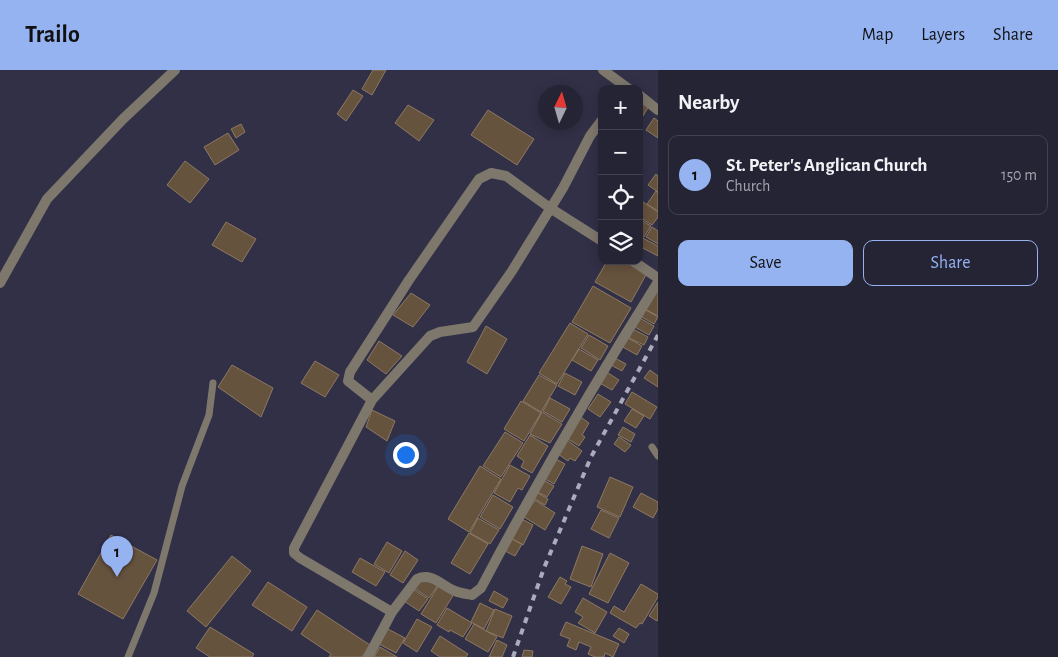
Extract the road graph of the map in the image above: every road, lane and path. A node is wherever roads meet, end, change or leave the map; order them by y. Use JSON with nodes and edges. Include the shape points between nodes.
{"nodes":[{"id":1,"x":175,"y":70,"type":"edge"},
{"id":2,"x":604,"y":70,"type":"edge"},
{"id":3,"x":623,"y":85,"type":"edge"},
{"id":4,"x":643,"y":98,"type":"edge"},
{"id":5,"x":658,"y":109,"type":"edge"},
{"id":6,"x":598,"y":125,"type":"edge"},
{"id":7,"x":550,"y":208,"type":"junction"},
{"id":8,"x":598,"y":238,"type":"edge"},
{"id":9,"x":639,"y":265,"type":"edge"},
{"id":10,"x":658,"y":278,"type":"edge"},
{"id":11,"x":658,"y":282,"type":"edge"},
{"id":12,"x":0,"y":283,"type":"edge"},
{"id":13,"x":213,"y":383,"type":"dead end"},
{"id":14,"x":372,"y":400,"type":"junction"},
{"id":15,"x":652,"y":447,"type":"dead end"},
{"id":16,"x":658,"y":456,"type":"edge"},
{"id":17,"x":392,"y":612,"type":"junction"},
{"id":18,"x":128,"y":657,"type":"edge"},
{"id":19,"x":368,"y":657,"type":"edge"}],
"edges":[{"from":1,"to":12,"type":"street","via":[[47,199]]},
{"from":2,"to":3,"type":"street"},
{"from":4,"to":5,"type":"street"},
{"from":6,"to":7,"type":"street"},
{"from":7,"to":8,"type":"street"},
{"from":7,"to":14,"type":"street","via":[[473,327],[430,336]]},
{"from":7,"to":14,"type":"street","via":[[506,176],[492,173],[479,179],[350,372],[348,381]]},
{"from":9,"to":10,"type":"street"},
{"from":11,"to":17,"type":"street","via":[[602,371],[481,588],[472,595],[456,591],[434,578],[422,577]]},
{"from":13,"to":18,"type":"lane","via":[[209,415],[182,486],[154,592]]},
{"from":14,"to":17,"type":"street","via":[[294,553]]},
{"from":15,"to":16,"type":"lane"},
{"from":17,"to":19,"type":"street"}]}
